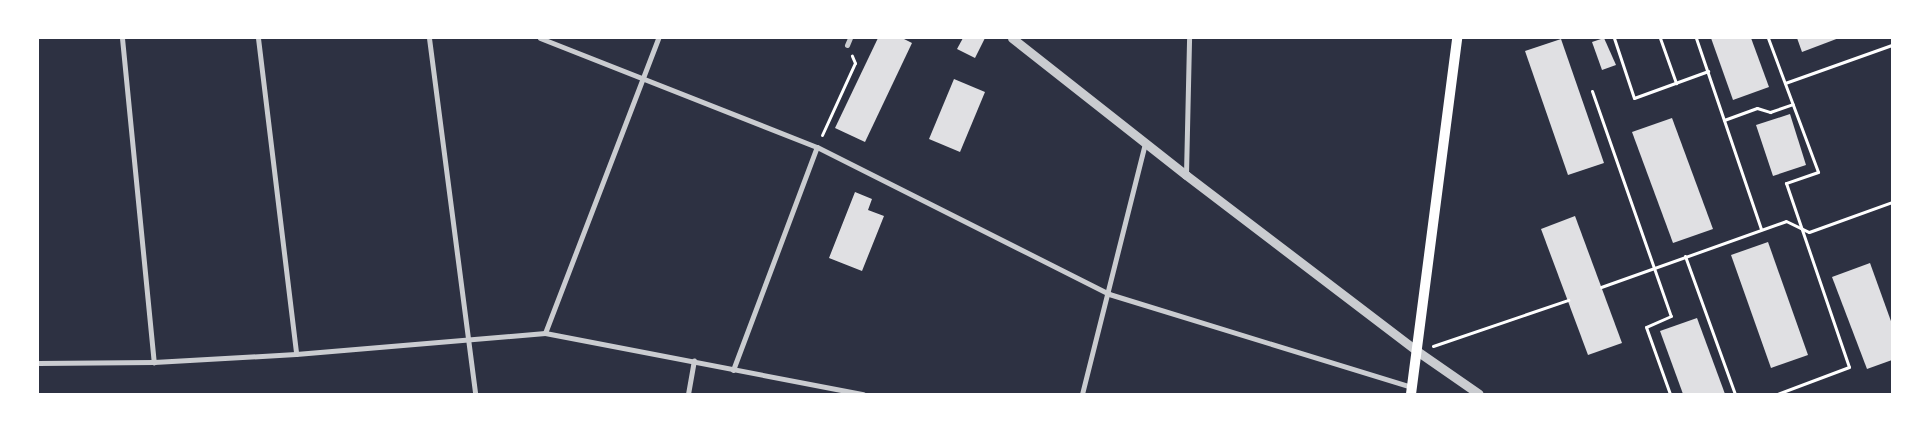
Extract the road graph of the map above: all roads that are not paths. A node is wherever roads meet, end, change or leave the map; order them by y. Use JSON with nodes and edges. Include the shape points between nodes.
{"nodes":[{"id":1,"x":122,"y":38,"type":"edge"},
{"id":2,"x":258,"y":38,"type":"edge"},
{"id":3,"x":429,"y":38,"type":"edge"},
{"id":4,"x":540,"y":38,"type":"edge"},
{"id":5,"x":658,"y":38,"type":"edge"},
{"id":6,"x":850,"y":38,"type":"edge"},
{"id":7,"x":1012,"y":38,"type":"edge"},
{"id":8,"x":1189,"y":38,"type":"edge"},
{"id":9,"x":1457,"y":38,"type":"edge"},
{"id":10,"x":847,"y":45,"type":"road end"},
{"id":11,"x":640,"y":79,"type":"junction"},
{"id":12,"x":1145,"y":143,"type":"junction"},
{"id":13,"x":817,"y":147,"type":"junction"},
{"id":14,"x":1186,"y":175,"type":"junction"},
{"id":15,"x":1109,"y":294,"type":"junction"},
{"id":16,"x":544,"y":333,"type":"junction"},
{"id":17,"x":468,"y":340,"type":"junction"},
{"id":18,"x":1417,"y":352,"type":"junction"},
{"id":19,"x":296,"y":354,"type":"junction"},
{"id":20,"x":694,"y":361,"type":"junction"},
{"id":21,"x":154,"y":362,"type":"junction"},
{"id":22,"x":38,"y":363,"type":"edge"},
{"id":23,"x":733,"y":370,"type":"junction"},
{"id":24,"x":1411,"y":391,"type":"edge"},
{"id":25,"x":475,"y":394,"type":"edge"},
{"id":26,"x":688,"y":394,"type":"edge"},
{"id":27,"x":863,"y":394,"type":"edge"},
{"id":28,"x":1082,"y":394,"type":"edge"},
{"id":29,"x":1479,"y":394,"type":"edge"}],
"edges":[{"from":1,"to":21,"type":"street"},
{"from":2,"to":19,"type":"street"},
{"from":3,"to":17,"type":"street"},
{"from":4,"to":11,"type":"street"},
{"from":5,"to":11,"type":"street"},
{"from":6,"to":10,"type":"street"},
{"from":7,"to":12,"type":"street"},
{"from":8,"to":14,"type":"street"},
{"from":9,"to":18,"type":"main road"},
{"from":11,"to":13,"type":"street"},
{"from":11,"to":16,"type":"street"},
{"from":12,"to":14,"type":"street"},
{"from":12,"to":15,"type":"street"},
{"from":13,"to":15,"type":"street"},
{"from":13,"to":23,"type":"street"},
{"from":14,"to":18,"type":"street"},
{"from":15,"to":24,"type":"street"},
{"from":15,"to":28,"type":"street"},
{"from":16,"to":17,"type":"street"},
{"from":16,"to":20,"type":"street"},
{"from":17,"to":19,"type":"street"},
{"from":17,"to":25,"type":"street"},
{"from":18,"to":24,"type":"main road"},
{"from":18,"to":29,"type":"street"},
{"from":19,"to":21,"type":"street"},
{"from":20,"to":23,"type":"street"},
{"from":20,"to":26,"type":"street"},
{"from":21,"to":22,"type":"street"},
{"from":23,"to":27,"type":"street"}]}
